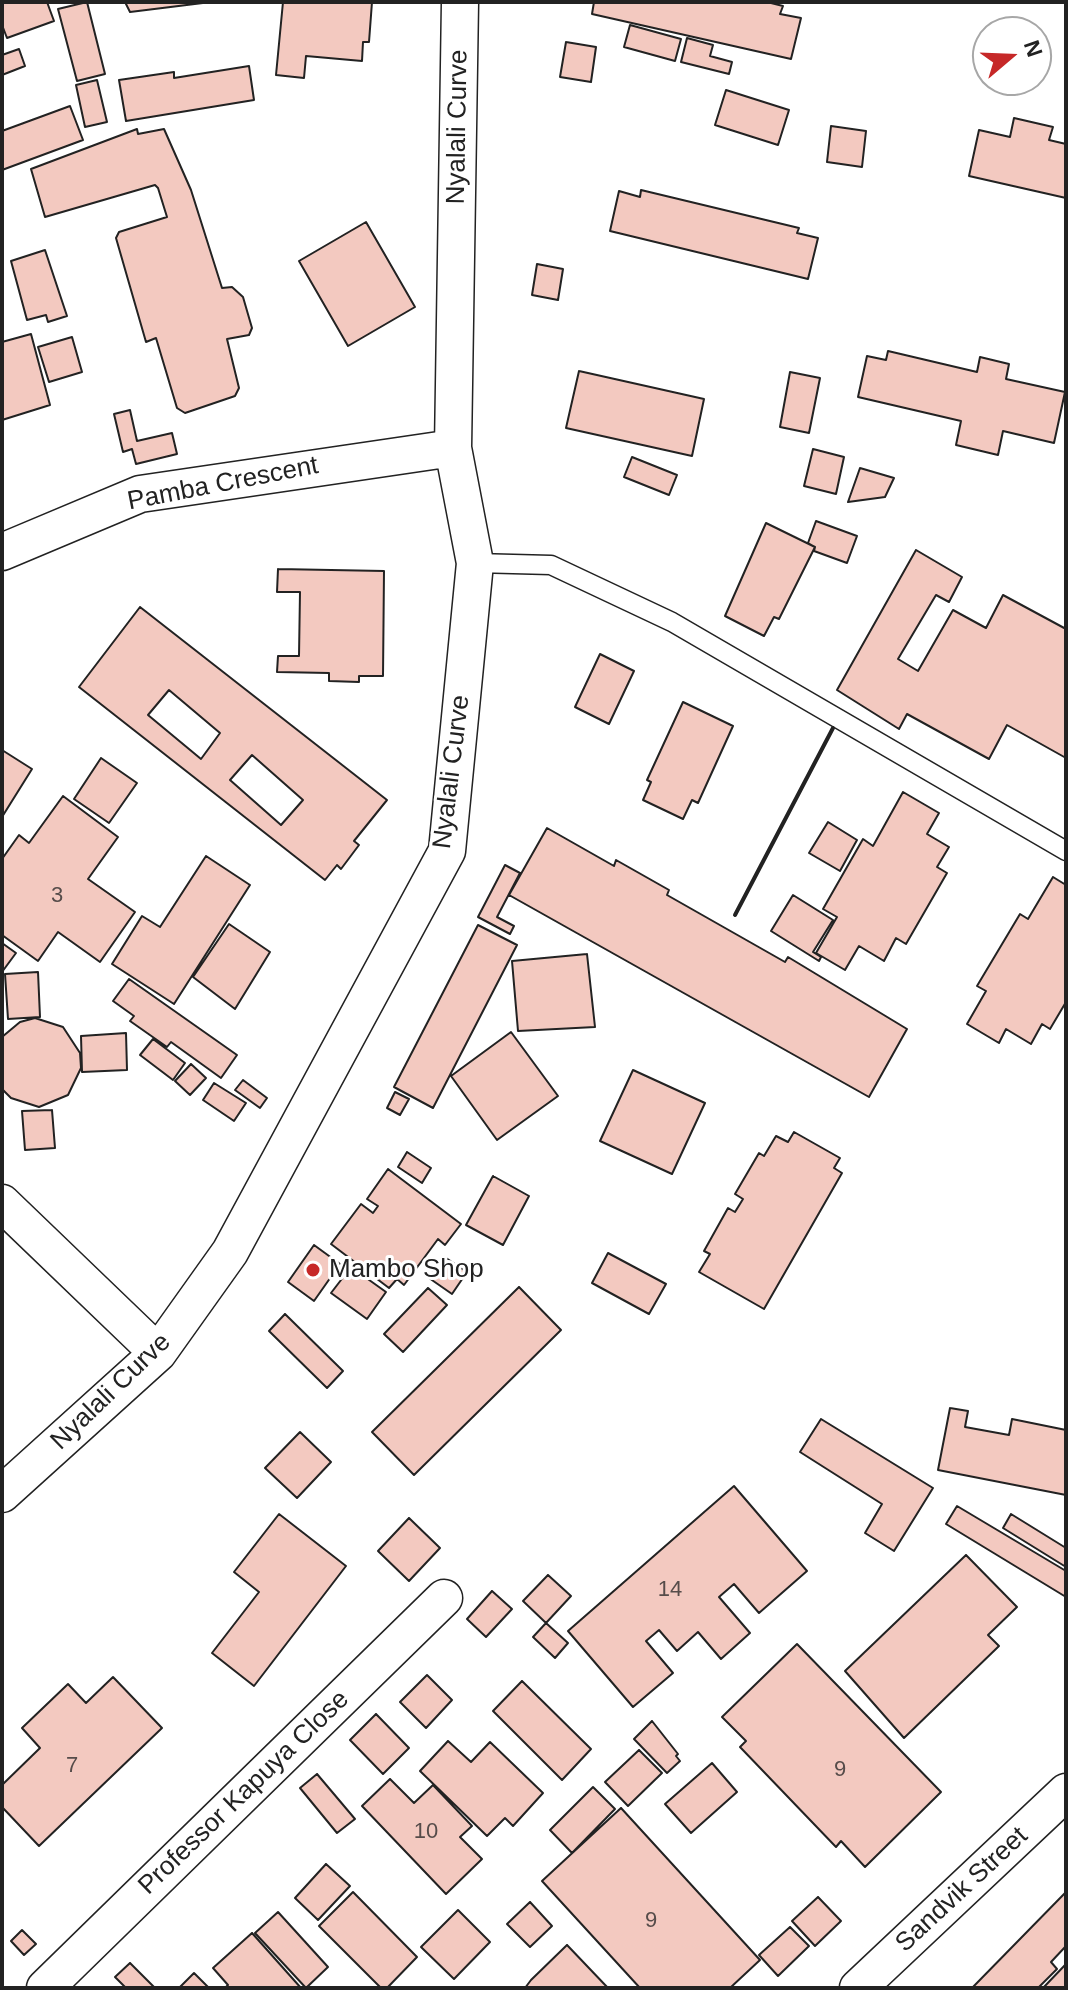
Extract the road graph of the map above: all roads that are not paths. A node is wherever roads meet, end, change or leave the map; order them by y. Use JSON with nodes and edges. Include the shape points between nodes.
{"nodes":[{"id":1,"x":460,"y":2,"type":"edge"},
{"id":2,"x":453,"y":448,"type":"junction"},
{"id":3,"x":2,"y":552,"type":"edge"},
{"id":4,"x":475,"y":563,"type":"junction"},
{"id":5,"x":1066,"y":851,"type":"edge"},
{"id":6,"x":2,"y":1203,"type":"edge"},
{"id":7,"x":158,"y":1353,"type":"junction"},
{"id":8,"x":2,"y":1494,"type":"edge"},
{"id":9,"x":444,"y":1598,"type":"dead end"},
{"id":10,"x":1066,"y":1792,"type":"edge"},
{"id":11,"x":45,"y":1988,"type":"edge"},
{"id":12,"x":858,"y":1988,"type":"edge"}],
"edges":[{"from":1,"to":2,"type":"street","name":"Nyalali Curve"},
{"from":2,"to":3,"type":"street","name":"Pamba Crescent","via":[[140,494]]},
{"from":2,"to":4,"type":"street","name":"Nyalali Curve"},
{"from":4,"to":5,"type":"lane","via":[[551,565],[672,622]]},
{"from":4,"to":7,"type":"street","name":"Nyalali Curve","via":[[447,851],[230,1252]]},
{"from":6,"to":7,"type":"street"},
{"from":7,"to":8,"type":"street","name":"Nyalali Curve"},
{"from":9,"to":11,"type":"street","name":"Professor Kapuya Close"},
{"from":10,"to":12,"type":"street","name":"Sandvik Street"}]}
